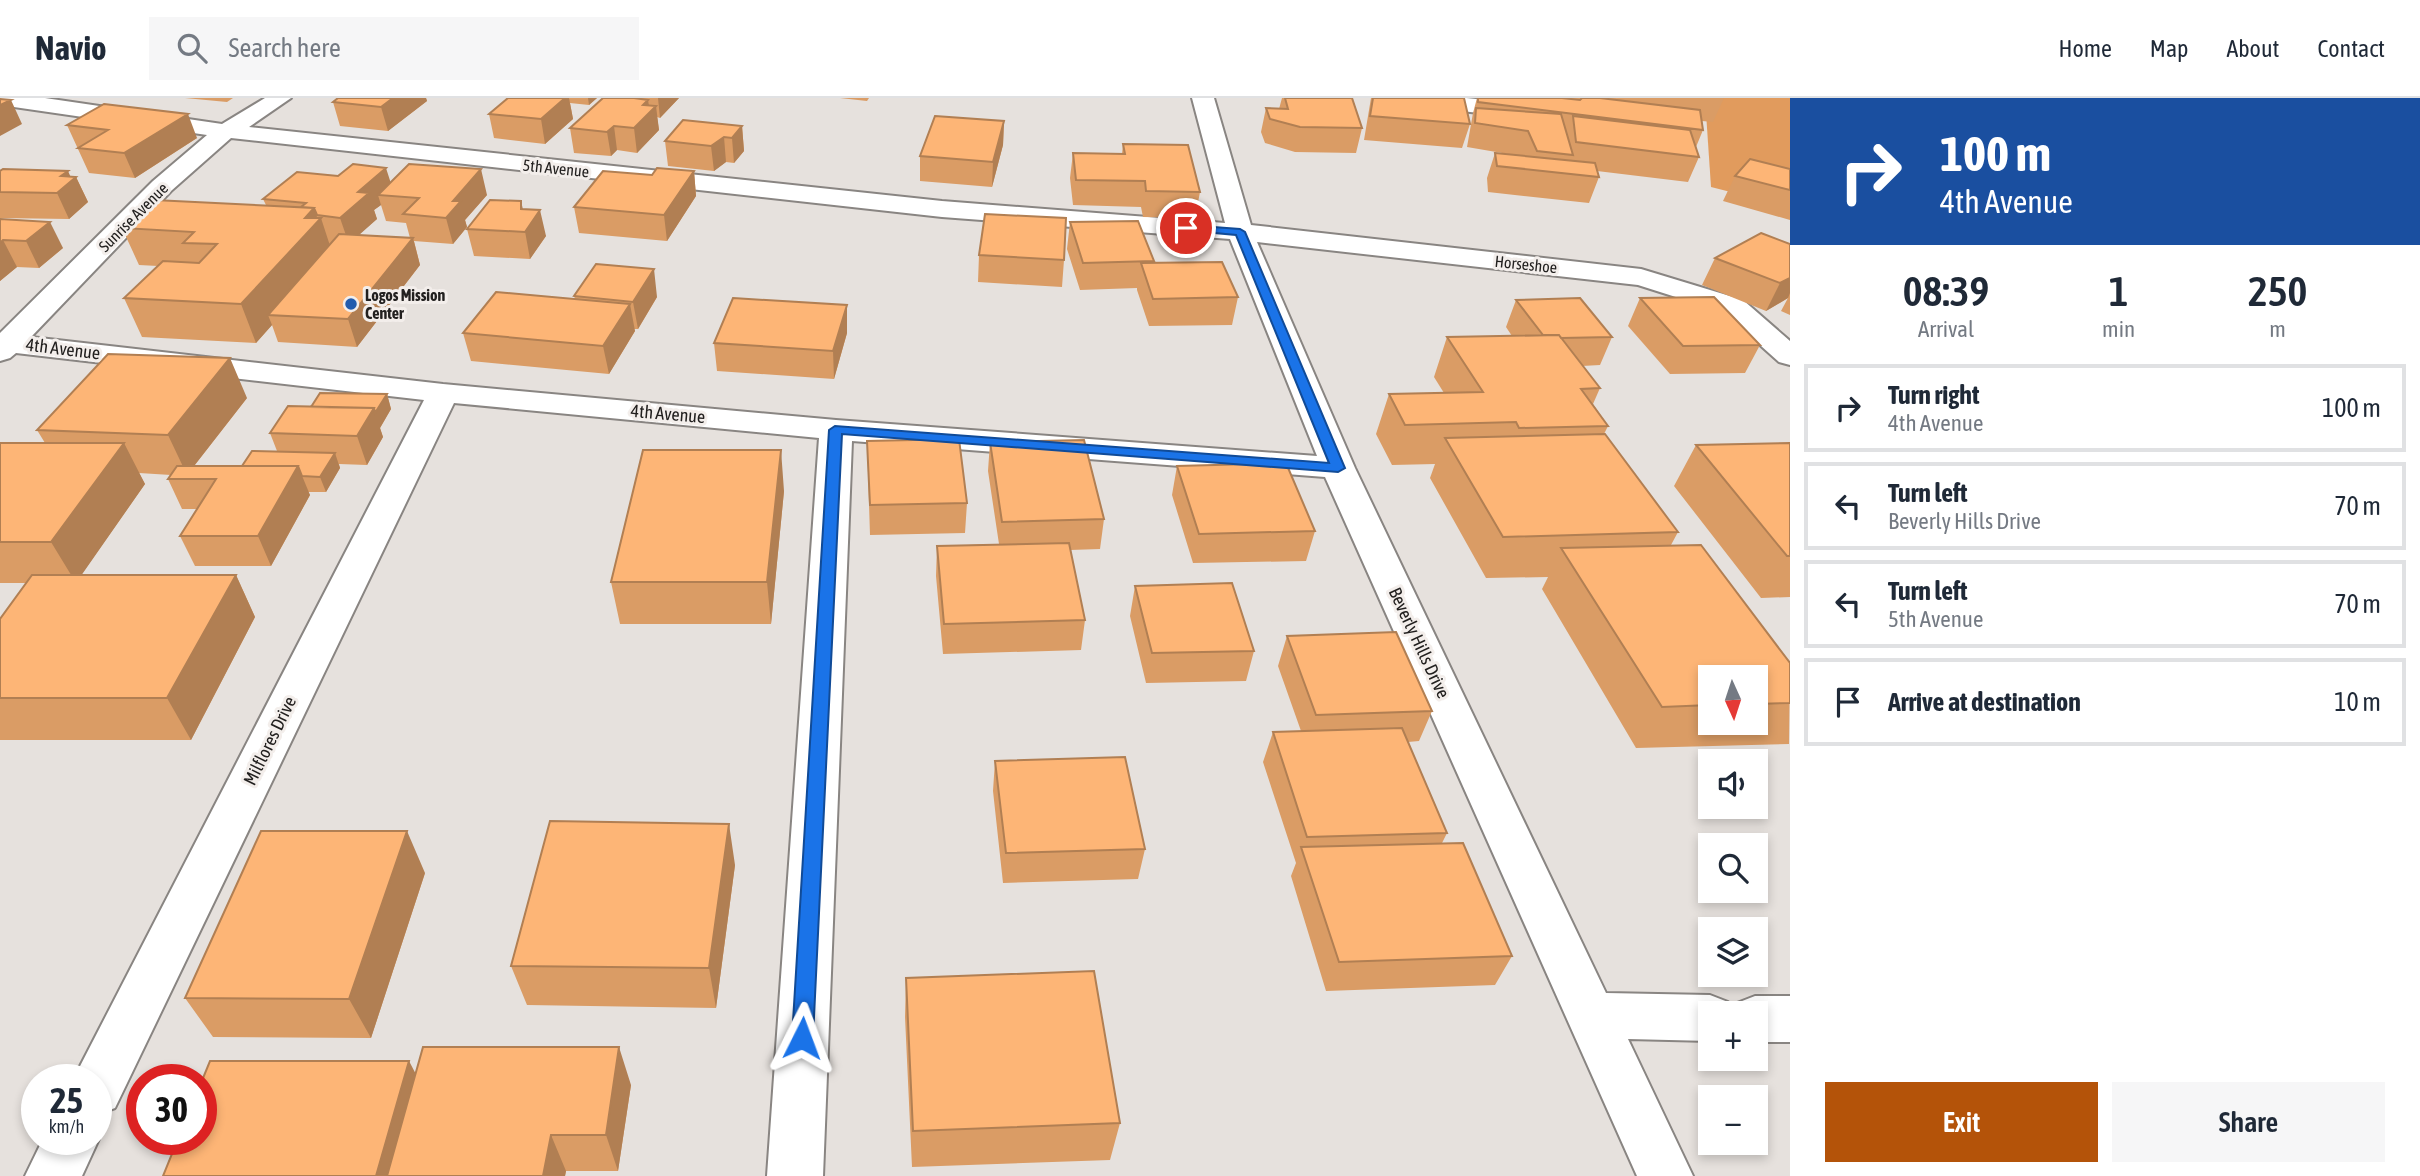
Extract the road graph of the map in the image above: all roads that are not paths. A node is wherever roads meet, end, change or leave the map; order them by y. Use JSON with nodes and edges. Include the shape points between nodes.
{"nodes":[{"id":1,"x":0,"y":98,"type":"edge"},
{"id":2,"x":280,"y":98,"type":"edge"},
{"id":3,"x":1203,"y":98,"type":"edge"},
{"id":4,"x":1405,"y":98,"type":"edge"},
{"id":5,"x":1495,"y":103,"type":"edge"},
{"id":6,"x":1549,"y":114,"type":"edge"},
{"id":7,"x":226,"y":131,"type":"junction"},
{"id":8,"x":1240,"y":232,"type":"junction"},
{"id":9,"x":3,"y":346,"type":"edge"},
{"id":10,"x":1790,"y":356,"type":"edge"},
{"id":11,"x":443,"y":393,"type":"junction"},
{"id":12,"x":835,"y":430,"type":"junction"},
{"id":13,"x":1338,"y":468,"type":"junction"},
{"id":14,"x":1590,"y":1015,"type":"junction"},
{"id":15,"x":1698,"y":1018,"type":"edge"},
{"id":16,"x":1768,"y":1018,"type":"edge"},
{"id":17,"x":1790,"y":1019,"type":"edge"},
{"id":18,"x":109,"y":1064,"type":"edge"},
{"id":19,"x":64,"y":1155,"type":"edge"},
{"id":20,"x":53,"y":1176,"type":"edge"},
{"id":21,"x":795,"y":1176,"type":"edge"},
{"id":22,"x":1665,"y":1176,"type":"edge"}],
"edges":[{"from":1,"to":7,"type":"street","name":"5th Avenue"},
{"from":2,"to":7,"type":"street","name":"Sunrise Avenue"},
{"from":3,"to":8,"type":"street","name":"Beverly Hills Drive"},
{"from":4,"to":5,"type":"street"},
{"from":5,"to":6,"type":"street"},
{"from":7,"to":8,"type":"street","name":"5th Avenue","via":[[832,198]]},
{"from":7,"to":9,"type":"street","name":"Sunrise Avenue","via":[[162,186]]},
{"from":8,"to":10,"type":"street","name":"Horseshoe","via":[[1641,277],[1733,306]]},
{"from":8,"to":13,"type":"street","name":"Beverly Hills Drive"},
{"from":9,"to":11,"type":"street","name":"4th Avenue"},
{"from":11,"to":12,"type":"street","name":"4th Avenue"},
{"from":11,"to":18,"type":"street","name":"Milflores Drive"},
{"from":12,"to":13,"type":"street","name":"4th Avenue"},
{"from":12,"to":21,"type":"street"},
{"from":13,"to":14,"type":"street","name":"Beverly Hills Drive"},
{"from":14,"to":15,"type":"street"},
{"from":14,"to":22,"type":"street","name":"Beverly Hills Drive"},
{"from":16,"to":17,"type":"street"},
{"from":19,"to":20,"type":"street"}]}
